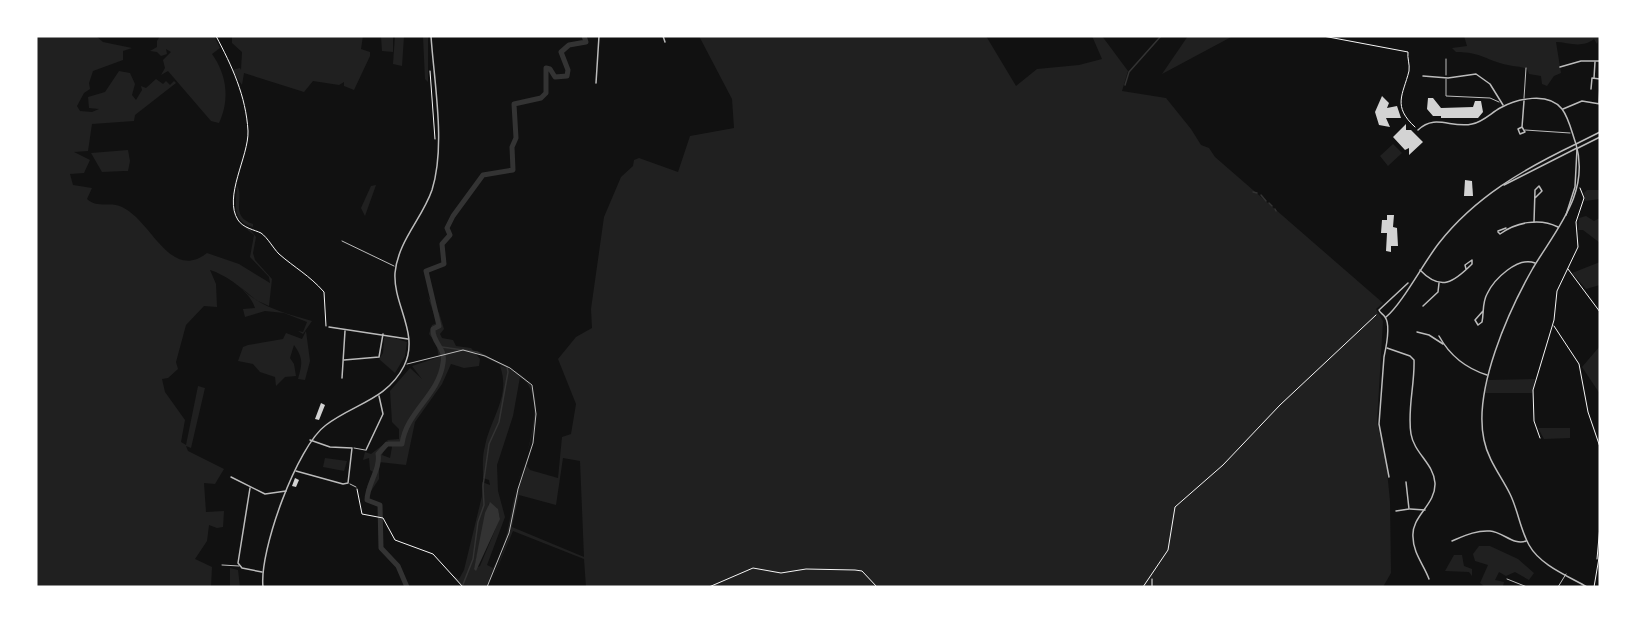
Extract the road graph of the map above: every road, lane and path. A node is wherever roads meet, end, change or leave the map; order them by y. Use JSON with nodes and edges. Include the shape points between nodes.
{"nodes":[{"id":1,"x":216,"y":36,"type":"edge"},
{"id":2,"x":431,"y":36,"type":"edge"},
{"id":3,"x":600,"y":36,"type":"edge"},
{"id":4,"x":663,"y":36,"type":"edge"},
{"id":5,"x":1323,"y":36,"type":"edge"},
{"id":6,"x":665,"y":42,"type":"dead end"},
{"id":7,"x":1446,"y":58,"type":"dead end"},
{"id":8,"x":1595,"y":61,"type":"junction"},
{"id":9,"x":1600,"y":61,"type":"edge"},
{"id":10,"x":1560,"y":67,"type":"dead end"},
{"id":11,"x":430,"y":68,"type":"dead end"},
{"id":12,"x":1526,"y":68,"type":"dead end"},
{"id":13,"x":1423,"y":76,"type":"dead end"},
{"id":14,"x":1446,"y":78,"type":"junction"},
{"id":15,"x":1594,"y":78,"type":"junction"},
{"id":16,"x":1600,"y":79,"type":"edge"},
{"id":17,"x":596,"y":83,"type":"dead end"},
{"id":18,"x":1600,"y":86,"type":"edge"},
{"id":19,"x":1591,"y":89,"type":"dead end"},
{"id":20,"x":1524,"y":100,"type":"junction"},
{"id":21,"x":1501,"y":102,"type":"junction"},
{"id":22,"x":1600,"y":104,"type":"edge"},
{"id":23,"x":1504,"y":106,"type":"junction"},
{"id":24,"x":1562,"y":110,"type":"junction"},
{"id":25,"x":1522,"y":127,"type":"junction"},
{"id":26,"x":1418,"y":130,"type":"joint"},
{"id":27,"x":1525,"y":130,"type":"junction"},
{"id":28,"x":1600,"y":132,"type":"edge"},
{"id":29,"x":1572,"y":133,"type":"junction"},
{"id":30,"x":1600,"y":137,"type":"edge"},
{"id":31,"x":435,"y":143,"type":"dead end"},
{"id":32,"x":1576,"y":144,"type":"junction"},
{"id":33,"x":1577,"y":148,"type":"junction"},
{"id":34,"x":1500,"y":186,"type":"junction"},
{"id":35,"x":1577,"y":187,"type":"junction"},
{"id":36,"x":1535,"y":198,"type":"dead end"},
{"id":37,"x":1534,"y":223,"type":"junction"},
{"id":38,"x":1507,"y":228,"type":"dead end"},
{"id":39,"x":1559,"y":228,"type":"junction"},
{"id":40,"x":342,"y":241,"type":"dead end"},
{"id":41,"x":1536,"y":264,"type":"junction"},
{"id":42,"x":396,"y":267,"type":"junction"},
{"id":43,"x":1567,"y":267,"type":"junction"},
{"id":44,"x":1419,"y":270,"type":"junction"},
{"id":45,"x":1466,"y":270,"type":"dead end"},
{"id":46,"x":1411,"y":281,"type":"junction"},
{"id":47,"x":1439,"y":282,"type":"junction"},
{"id":48,"x":1423,"y":306,"type":"dead end"},
{"id":49,"x":1483,"y":311,"type":"dead end"},
{"id":50,"x":1379,"y":312,"type":"junction"},
{"id":51,"x":1600,"y":312,"type":"edge"},
{"id":52,"x":1386,"y":317,"type":"junction"},
{"id":53,"x":1553,"y":324,"type":"junction"},
{"id":54,"x":324,"y":326,"type":"dead end"},
{"id":55,"x":329,"y":327,"type":"dead end"},
{"id":56,"x":345,"y":329,"type":"junction"},
{"id":57,"x":1417,"y":332,"type":"dead end"},
{"id":58,"x":383,"y":333,"type":"junction"},
{"id":59,"x":1440,"y":336,"type":"dead end"},
{"id":60,"x":409,"y":339,"type":"junction"},
{"id":61,"x":1444,"y":345,"type":"junction"},
{"id":62,"x":1387,"y":348,"type":"junction"},
{"id":63,"x":344,"y":360,"type":"junction"},
{"id":64,"x":405,"y":364,"type":"junction"},
{"id":65,"x":1488,"y":375,"type":"junction"},
{"id":66,"x":342,"y":378,"type":"dead end"},
{"id":67,"x":379,"y":396,"type":"junction"},
{"id":68,"x":1540,"y":438,"type":"dead end"},
{"id":69,"x":310,"y":440,"type":"junction"},
{"id":70,"x":352,"y":447,"type":"junction"},
{"id":71,"x":1600,"y":447,"type":"edge"},
{"id":72,"x":366,"y":450,"type":"joint"},
{"id":73,"x":296,"y":470,"type":"junction"},
{"id":74,"x":231,"y":477,"type":"dead end"},
{"id":75,"x":1389,"y":477,"type":"dead end"},
{"id":76,"x":348,"y":483,"type":"junction"},
{"id":77,"x":1406,"y":483,"type":"dead end"},
{"id":78,"x":250,"y":488,"type":"junction"},
{"id":79,"x":356,"y":488,"type":"joint"},
{"id":80,"x":287,"y":491,"type":"junction"},
{"id":81,"x":1409,"y":509,"type":"junction"},
{"id":82,"x":1425,"y":510,"type":"junction"},
{"id":83,"x":1396,"y":511,"type":"dead end"},
{"id":84,"x":1600,"y":526,"type":"edge"},
{"id":85,"x":1452,"y":541,"type":"dead end"},
{"id":86,"x":1527,"y":541,"type":"junction"},
{"id":87,"x":1600,"y":552,"type":"edge"},
{"id":88,"x":1597,"y":561,"type":"junction"},
{"id":89,"x":222,"y":565,"type":"dead end"},
{"id":90,"x":239,"y":566,"type":"junction"},
{"id":91,"x":263,"y":572,"type":"junction"},
{"id":92,"x":1566,"y":574,"type":"junction"},
{"id":93,"x":1152,"y":578,"type":"junction"},
{"id":94,"x":1429,"y":579,"type":"dead end"},
{"id":95,"x":1507,"y":579,"type":"dead end"},
{"id":96,"x":463,"y":586,"type":"edge"},
{"id":97,"x":262,"y":587,"type":"edge"},
{"id":98,"x":487,"y":587,"type":"edge"},
{"id":99,"x":709,"y":587,"type":"edge"},
{"id":100,"x":878,"y":587,"type":"edge"},
{"id":101,"x":1143,"y":587,"type":"edge"},
{"id":102,"x":1152,"y":587,"type":"edge"},
{"id":103,"x":1527,"y":587,"type":"edge"},
{"id":104,"x":1558,"y":587,"type":"edge"},
{"id":105,"x":1587,"y":587,"type":"edge"},
{"id":106,"x":1594,"y":587,"type":"edge"}],
"edges":[{"from":1,"to":54,"type":"path","via":[[240,86],[247,122],[247,142],[236,188],[237,219],[262,235],[324,292]]},
{"from":2,"to":42,"type":"street","via":[[438,142],[436,169],[428,200],[403,244]]},
{"from":3,"to":17,"type":"street"},
{"from":4,"to":6,"type":"street"},
{"from":5,"to":26,"type":"path","via":[[1408,52],[1409,71],[1400,101],[1405,116]]},
{"from":7,"to":14,"type":"lane"},
{"from":8,"to":9,"type":"street"},
{"from":8,"to":10,"type":"street"},
{"from":8,"to":15,"type":"street"},
{"from":11,"to":31,"type":"path"},
{"from":12,"to":20,"type":"lane"},
{"from":13,"to":14,"type":"street"},
{"from":14,"to":21,"type":"street","via":[[1481,76]]},
{"from":14,"to":21,"type":"lane","via":[[1446,96]]},
{"from":15,"to":16,"type":"street"},
{"from":15,"to":19,"type":"street"},
{"from":18,"to":22,"type":"street"},
{"from":20,"to":23,"type":"street"},
{"from":20,"to":24,"type":"street","via":[[1548,101]]},
{"from":20,"to":25,"type":"street"},
{"from":21,"to":23,"type":"street"},
{"from":22,"to":24,"type":"street","via":[[1582,101]]},
{"from":23,"to":26,"type":"street","via":[[1472,124],[1431,121]]},
{"from":24,"to":29,"type":"street"},
{"from":25,"to":27,"type":"street"},
{"from":25,"to":27,"type":"street","via":[[1518,133]]},
{"from":27,"to":29,"type":"lane"},
{"from":28,"to":32,"type":"street"},
{"from":29,"to":32,"type":"street"},
{"from":30,"to":33,"type":"street"},
{"from":32,"to":33,"type":"street"},
{"from":32,"to":34,"type":"street"},
{"from":33,"to":34,"type":"street"},
{"from":33,"to":35,"type":"street"},
{"from":34,"to":44,"type":"street","via":[[1455,225]]},
{"from":35,"to":39,"type":"street"},
{"from":35,"to":43,"type":"path","via":[[1582,189],[1584,198],[1576,222],[1578,247]]},
{"from":36,"to":37,"type":"street"},
{"from":37,"to":38,"type":"street"},
{"from":37,"to":39,"type":"street"},
{"from":39,"to":41,"type":"street"},
{"from":40,"to":42,"type":"lane"},
{"from":41,"to":49,"type":"street","via":[[1523,261],[1514,266],[1488,292]]},
{"from":41,"to":65,"type":"street"},
{"from":42,"to":60,"type":"street","via":[[397,294]]},
{"from":43,"to":51,"type":"path"},
{"from":43,"to":53,"type":"path","via":[[1557,291]]},
{"from":44,"to":46,"type":"street"},
{"from":44,"to":47,"type":"street","via":[[1432,282]]},
{"from":45,"to":47,"type":"street","via":[[1455,280]]},
{"from":46,"to":50,"type":"street"},
{"from":46,"to":52,"type":"street"},
{"from":47,"to":48,"type":"street","via":[[1438,292]]},
{"from":50,"to":52,"type":"street"},
{"from":50,"to":93,"type":"path","via":[[1175,507],[1168,550]]},
{"from":52,"to":62,"type":"street"},
{"from":53,"to":68,"type":"path","via":[[1533,394],[1534,421]]},
{"from":53,"to":71,"type":"path","via":[[1576,358]]},
{"from":55,"to":56,"type":"street"},
{"from":56,"to":58,"type":"street"},
{"from":56,"to":63,"type":"street"},
{"from":57,"to":61,"type":"street"},
{"from":58,"to":60,"type":"street"},
{"from":58,"to":63,"type":"street","via":[[379,357]]},
{"from":59,"to":61,"type":"street"},
{"from":60,"to":64,"type":"street"},
{"from":61,"to":65,"type":"street","via":[[1462,364]]},
{"from":62,"to":75,"type":"street","via":[[1379,424]]},
{"from":62,"to":82,"type":"street","via":[[1414,360],[1411,432],[1435,482]]},
{"from":63,"to":66,"type":"street"},
{"from":64,"to":67,"type":"street"},
{"from":64,"to":98,"type":"lane","via":[[460,350],[510,369],[532,385],[535,434],[509,533]]},
{"from":65,"to":86,"type":"street","via":[[1482,403],[1484,438],[1489,456],[1512,497]]},
{"from":67,"to":69,"type":"street","via":[[333,420]]},
{"from":67,"to":72,"type":"street","via":[[383,414]]},
{"from":69,"to":70,"type":"street","via":[[330,447]]},
{"from":69,"to":73,"type":"street"},
{"from":70,"to":72,"type":"lane"},
{"from":70,"to":76,"type":"street"},
{"from":73,"to":76,"type":"street"},
{"from":73,"to":80,"type":"street"},
{"from":74,"to":78,"type":"street"},
{"from":76,"to":79,"type":"lane"},
{"from":77,"to":81,"type":"street"},
{"from":78,"to":80,"type":"street","via":[[265,494]]},
{"from":78,"to":90,"type":"street","via":[[240,536]]},
{"from":79,"to":96,"type":"path","via":[[362,514],[383,518],[395,540],[433,554]]},
{"from":80,"to":91,"type":"street","via":[[269,541]]},
{"from":81,"to":82,"type":"street"},
{"from":81,"to":83,"type":"street"},
{"from":82,"to":94,"type":"street","via":[[1412,536]]},
{"from":84,"to":88,"type":"path"},
{"from":85,"to":86,"type":"street","via":[[1490,531],[1518,543]]},
{"from":86,"to":92,"type":"street","via":[[1540,558]]},
{"from":87,"to":88,"type":"path"},
{"from":88,"to":106,"type":"path"},
{"from":89,"to":90,"type":"lane"},
{"from":90,"to":91,"type":"street"},
{"from":91,"to":97,"type":"street"},
{"from":92,"to":104,"type":"lane"},
{"from":92,"to":105,"type":"street"},
{"from":93,"to":101,"type":"path"},
{"from":93,"to":102,"type":"path"},
{"from":95,"to":103,"type":"lane"},
{"from":99,"to":100,"type":"path","via":[[753,568],[781,573],[806,569],[862,571]]}]}
